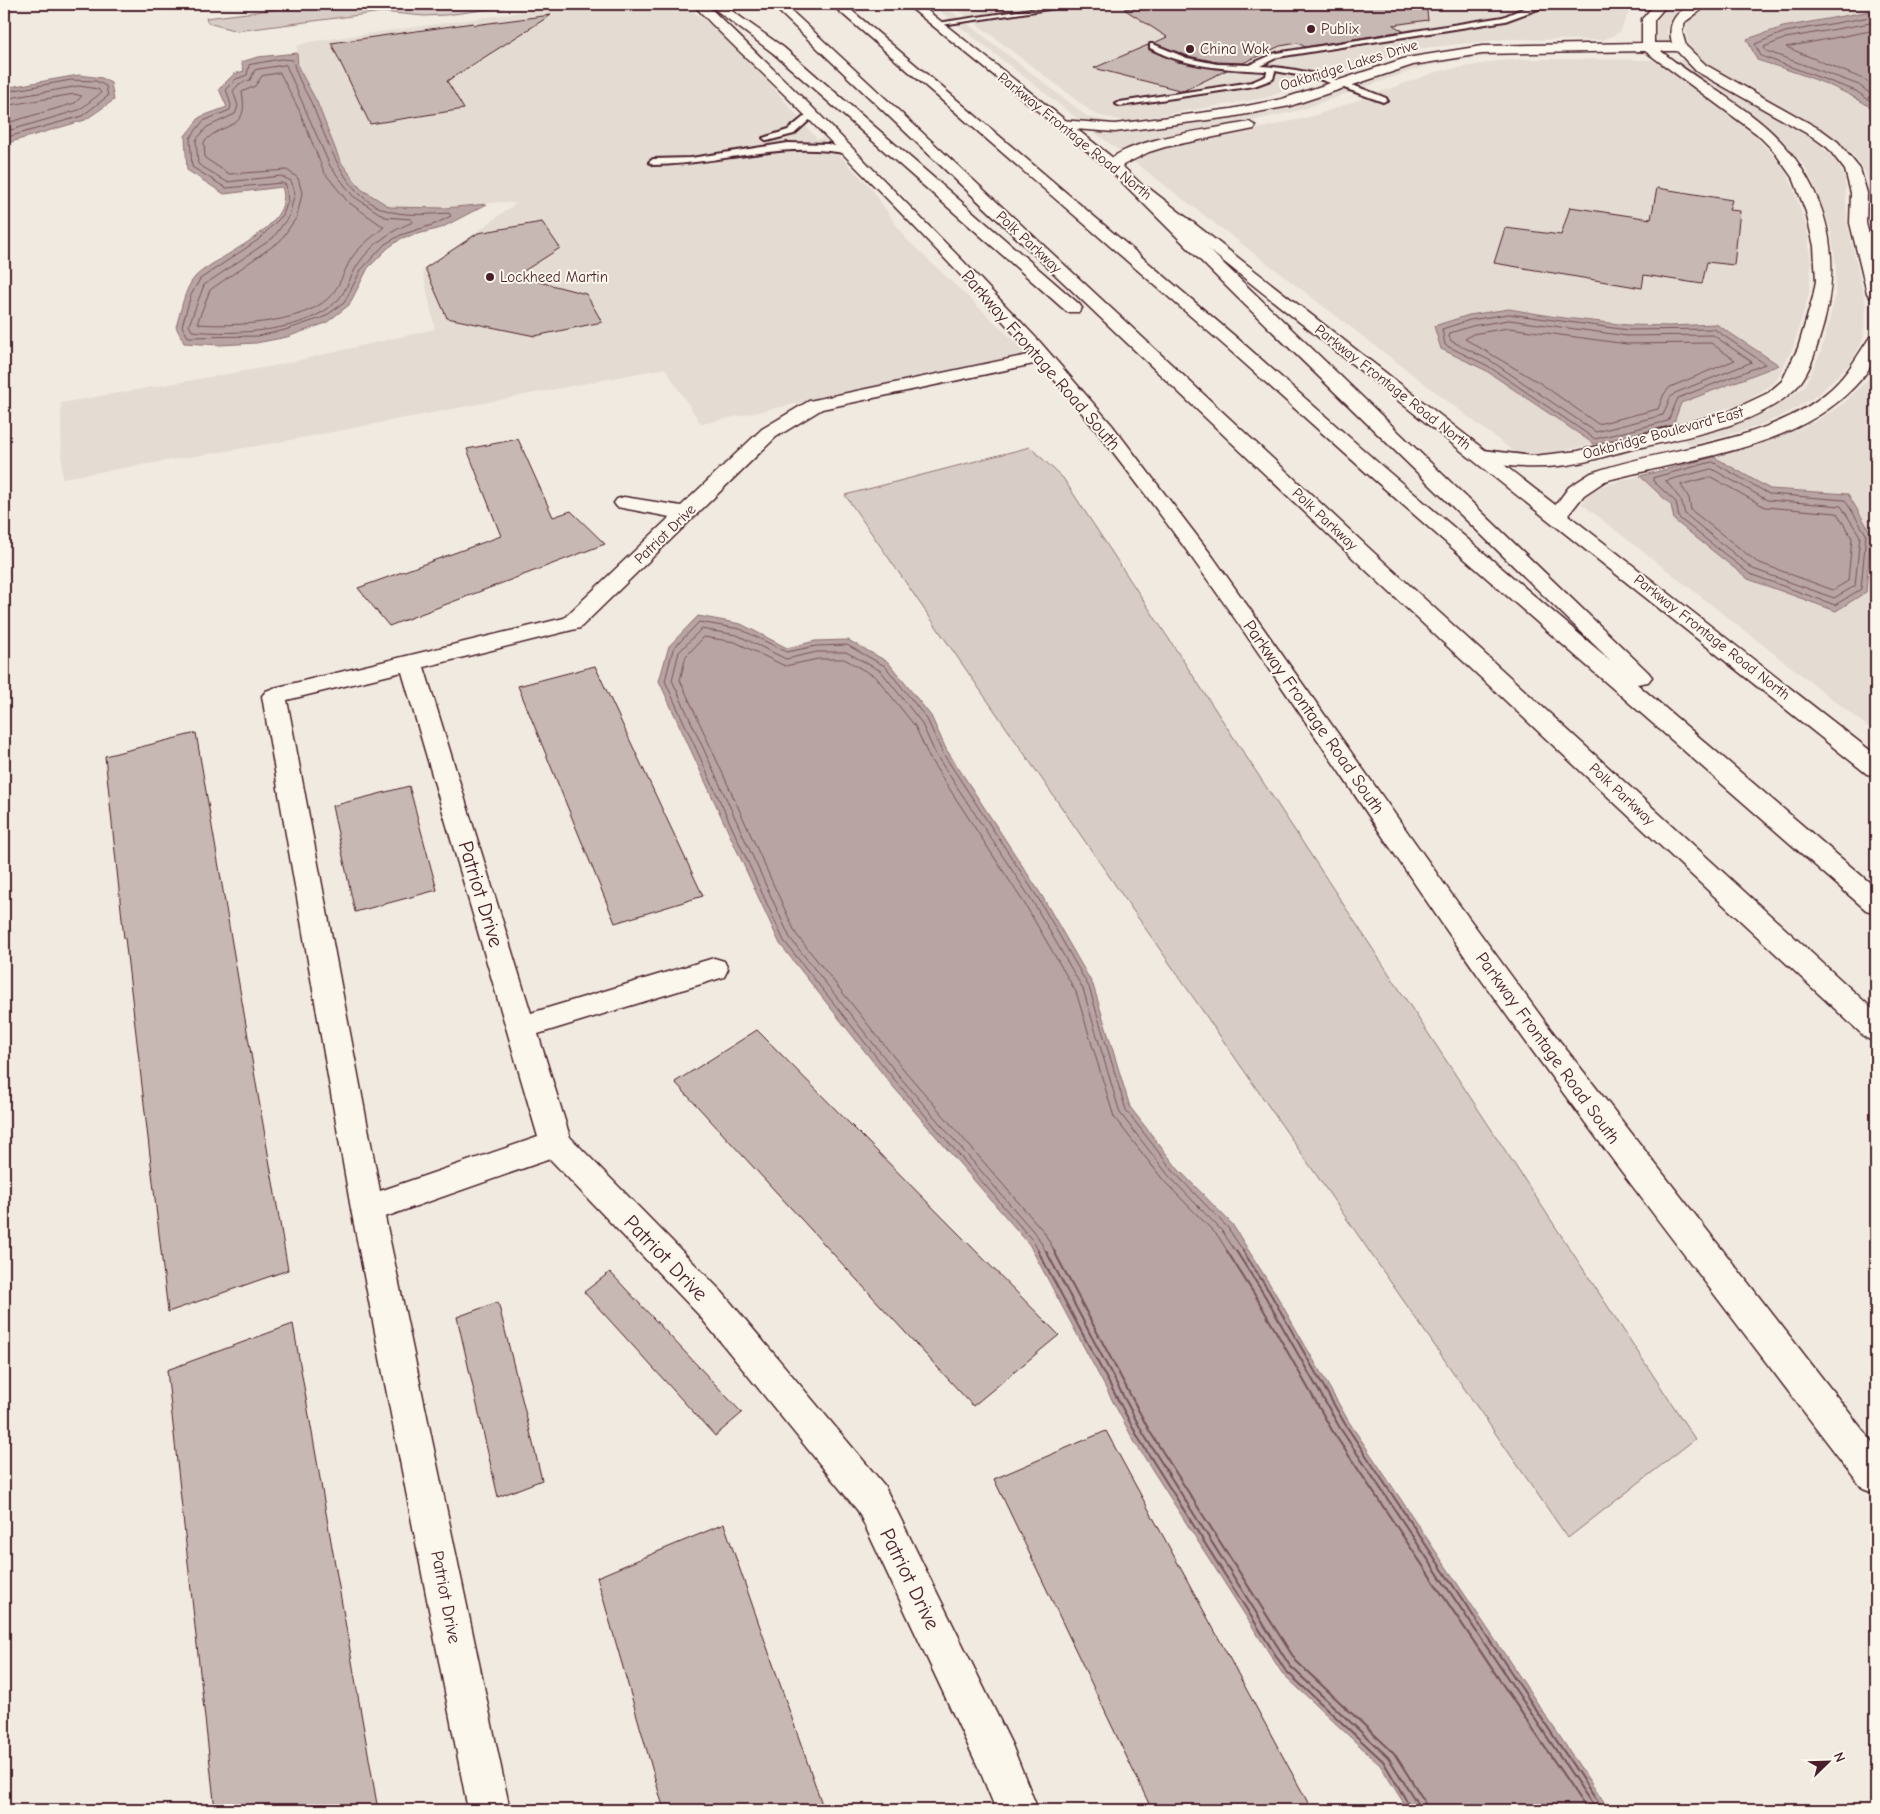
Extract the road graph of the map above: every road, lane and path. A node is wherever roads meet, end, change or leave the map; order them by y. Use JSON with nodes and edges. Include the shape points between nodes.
{"nodes":[{"id":1,"x":699,"y":4,"type":"edge"},
{"id":2,"x":714,"y":4,"type":"edge"},
{"id":3,"x":777,"y":4,"type":"edge"},
{"id":4,"x":837,"y":4,"type":"edge"},
{"id":5,"x":912,"y":4,"type":"edge"},
{"id":6,"x":1079,"y":4,"type":"edge"},
{"id":7,"x":1536,"y":4,"type":"edge"},
{"id":8,"x":1662,"y":4,"type":"edge"},
{"id":9,"x":1703,"y":4,"type":"edge"},
{"id":10,"x":935,"y":24,"type":"junction"},
{"id":11,"x":1153,"y":46,"type":"dead end"},
{"id":12,"x":1654,"y":52,"type":"junction"},
{"id":13,"x":1684,"y":52,"type":"junction"},
{"id":14,"x":1249,"y":68,"type":"junction"},
{"id":15,"x":1271,"y":69,"type":"junction"},
{"id":16,"x":1414,"y":75,"type":"dead end"},
{"id":17,"x":1343,"y":82,"type":"junction"},
{"id":18,"x":1390,"y":83,"type":"dead end"},
{"id":19,"x":1363,"y":91,"type":"junction"},
{"id":20,"x":1345,"y":98,"type":"dead end"},
{"id":21,"x":1383,"y":100,"type":"dead end"},
{"id":22,"x":1120,"y":104,"type":"dead end"},
{"id":23,"x":810,"y":114,"type":"junction"},
{"id":24,"x":1265,"y":123,"type":"dead end"},
{"id":25,"x":1060,"y":124,"type":"junction"},
{"id":26,"x":732,"y":144,"type":"dead end"},
{"id":27,"x":848,"y":151,"type":"junction"},
{"id":28,"x":683,"y":152,"type":"dead end"},
{"id":29,"x":1113,"y":166,"type":"junction"},
{"id":30,"x":1876,"y":293,"type":"edge"},
{"id":31,"x":1086,"y":320,"type":"dead end"},
{"id":32,"x":1876,"y":341,"type":"edge"},
{"id":33,"x":1130,"y":358,"type":"dead end"},
{"id":34,"x":1046,"y":369,"type":"junction"},
{"id":35,"x":942,"y":397,"type":"dead end"},
{"id":36,"x":769,"y":433,"type":"junction"},
{"id":37,"x":1483,"y":456,"type":"junction"},
{"id":38,"x":624,"y":502,"type":"dead end"},
{"id":39,"x":686,"y":514,"type":"junction"},
{"id":40,"x":1558,"y":515,"type":"junction"},
{"id":41,"x":1363,"y":554,"type":"junction"},
{"id":42,"x":411,"y":663,"type":"junction"},
{"id":43,"x":1876,"y":768,"type":"edge"},
{"id":44,"x":1790,"y":830,"type":"junction"},
{"id":45,"x":1876,"y":903,"type":"edge"},
{"id":46,"x":714,"y":968,"type":"dead end"},
{"id":47,"x":521,"y":1028,"type":"junction"},
{"id":48,"x":1876,"y":1030,"type":"edge"},
{"id":49,"x":556,"y":1144,"type":"junction"},
{"id":50,"x":367,"y":1209,"type":"junction"},
{"id":51,"x":1876,"y":1476,"type":"edge"},
{"id":52,"x":489,"y":1810,"type":"edge"},
{"id":53,"x":1017,"y":1810,"type":"edge"}],
"edges":[{"from":1,"to":23,"type":"main road","name":"Parkway Frontage Road South"},
{"from":2,"to":31,"type":"main road","via":[[778,50]]},
{"from":3,"to":41,"type":"main road","name":"Polk Parkway"},
{"from":4,"to":44,"type":"main road","via":[[1231,342]]},
{"from":5,"to":10,"type":"main road","name":"Parkway Frontage Road North"},
{"from":6,"to":10,"type":"lane"},
{"from":7,"to":14,"type":"lane","via":[[1505,19],[1276,56]]},
{"from":8,"to":12,"type":"main road","via":[[1648,19]]},
{"from":9,"to":13,"type":"main road","via":[[1679,21],[1676,32]]},
{"from":10,"to":25,"type":"main road","name":"Parkway Frontage Road North"},
{"from":11,"to":14,"type":"lane","via":[[1171,58]]},
{"from":12,"to":13,"type":"main road","name":"Oakbridge Lakes Drive"},
{"from":12,"to":16,"type":"main road","name":"Oakbridge Lakes Drive","via":[[1521,56],[1463,63]]},
{"from":12,"to":17,"type":"main road","name":"Oakbridge Lakes Drive","via":[[1482,50],[1411,61]]},
{"from":12,"to":37,"type":"main road","name":"Oakbridge Boulevard East","via":[[1753,123],[1793,166],[1819,229],[1824,264],[1822,296],[1807,350],[1790,385],[1756,408],[1679,431],[1552,461]]},
{"from":13,"to":30,"type":"main road","via":[[1719,79],[1818,134],[1844,157],[1856,181],[1858,224]]},
{"from":14,"to":15,"type":"lane"},
{"from":15,"to":17,"type":"lane"},
{"from":15,"to":22,"type":"lane","via":[[1270,77],[1254,84]]},
{"from":17,"to":19,"type":"lane"},
{"from":17,"to":25,"type":"main road","name":"Oakbridge Lakes Drive","via":[[1285,103],[1231,112],[1115,128]]},
{"from":18,"to":19,"type":"main road","name":"Oakbridge Lakes Drive"},
{"from":19,"to":20,"type":"main road","name":"Oakbridge Lakes Drive"},
{"from":19,"to":21,"type":"lane"},
{"from":23,"to":26,"type":"lane","via":[[791,132]]},
{"from":23,"to":27,"type":"main road","name":"Parkway Frontage Road South"},
{"from":24,"to":29,"type":"main road","via":[[1148,146],[1131,152]]},
{"from":25,"to":29,"type":"main road","name":"Parkway Frontage Road North"},
{"from":27,"to":28,"type":"lane","via":[[792,144],[690,161],[653,162]]},
{"from":27,"to":34,"type":"main road","name":"Parkway Frontage Road South"},
{"from":29,"to":37,"type":"main road","name":"Parkway Frontage Road North","via":[[1194,233]]},
{"from":29,"to":44,"type":"main road","via":[[1222,276],[1534,573]]},
{"from":32,"to":40,"type":"main road","name":"Oakbridge Boulevard East","via":[[1864,366],[1832,398],[1800,418],[1766,433],[1592,479],[1573,492]]},
{"from":33,"to":41,"type":"main road","via":[[1210,429]]},
{"from":34,"to":36,"type":"main road","name":"Patriot Drive","via":[[816,405]]},
{"from":34,"to":51,"type":"main road","name":"Parkway Frontage Road South","via":[[1106,431],[1234,601],[1485,964],[1594,1114]]},
{"from":35,"to":36,"type":"main road"},
{"from":36,"to":39,"type":"main road","name":"Patriot Drive"},
{"from":37,"to":40,"type":"main road","name":"Parkway Frontage Road North"},
{"from":38,"to":39,"type":"main road"},
{"from":39,"to":42,"type":"main road","name":"Patriot Drive","via":[[572,623]]},
{"from":40,"to":43,"type":"main road","name":"Parkway Frontage Road North"},
{"from":41,"to":48,"type":"main road","name":"Polk Parkway"},
{"from":42,"to":47,"type":"main road","name":"Patriot Drive"},
{"from":42,"to":50,"type":"main road","name":"Patriot Drive","via":[[274,696]]},
{"from":44,"to":45,"type":"main road"},
{"from":46,"to":47,"type":"main road"},
{"from":47,"to":49,"type":"main road","name":"Patriot Drive"},
{"from":49,"to":50,"type":"main road"},
{"from":49,"to":53,"type":"main road","name":"Patriot Drive","via":[[710,1303],[871,1498],[997,1760]]},
{"from":50,"to":52,"type":"main road","name":"Patriot Drive"}]}
